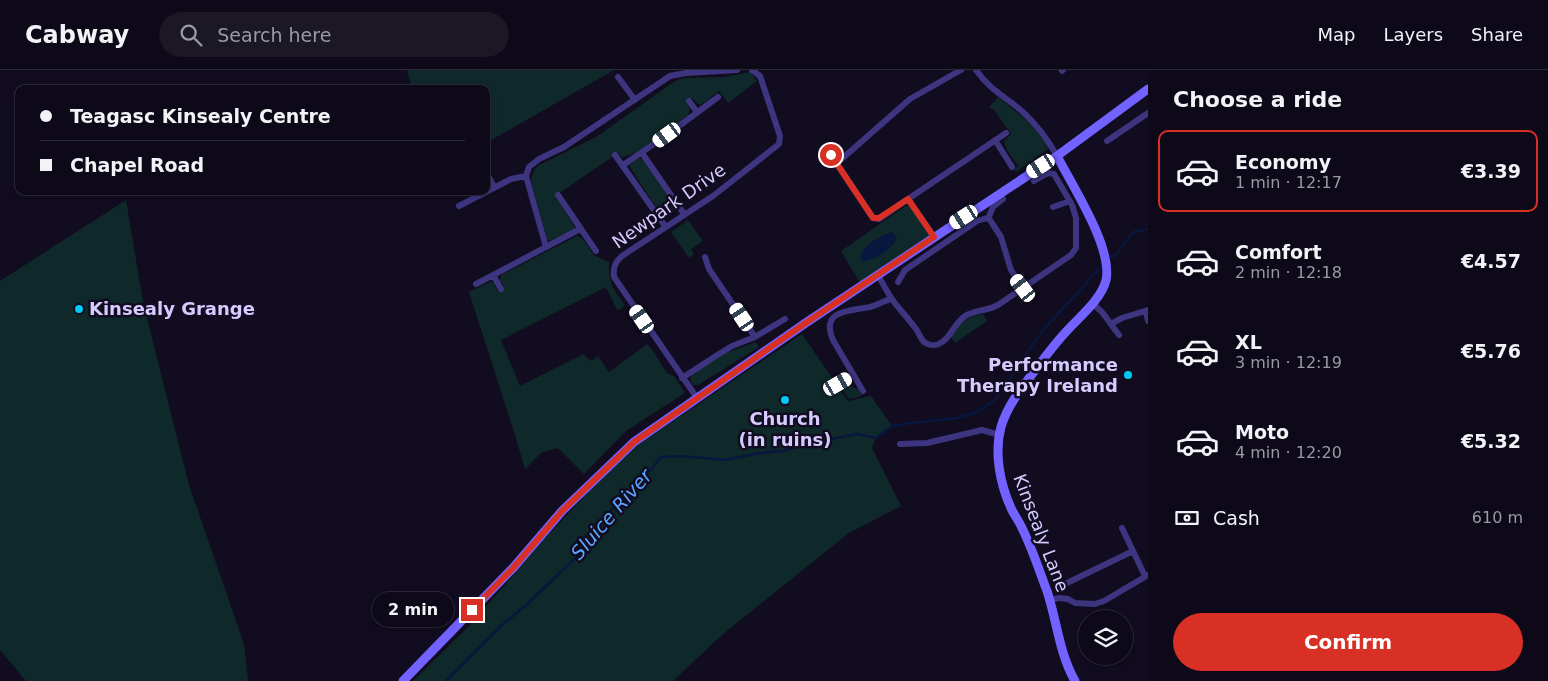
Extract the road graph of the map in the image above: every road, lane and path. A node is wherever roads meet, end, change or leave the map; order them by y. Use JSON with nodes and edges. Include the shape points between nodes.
{"nodes":[{"id":1,"x":737,"y":70,"type":"edge"},
{"id":2,"x":752,"y":70,"type":"edge"},
{"id":3,"x":962,"y":70,"type":"edge"},
{"id":4,"x":976,"y":70,"type":"edge"},
{"id":5,"x":618,"y":77,"type":"dead end"},
{"id":6,"x":1148,"y":89,"type":"edge"},
{"id":7,"x":718,"y":96,"type":"dead end"},
{"id":8,"x":634,"y":100,"type":"junction"},
{"id":9,"x":690,"y":101,"type":"dead end"},
{"id":10,"x":697,"y":112,"type":"junction"},
{"id":11,"x":1148,"y":113,"type":"edge"},
{"id":12,"x":1006,"y":133,"type":"dead end"},
{"id":13,"x":995,"y":140,"type":"junction"},
{"id":14,"x":1107,"y":141,"type":"dead end"},
{"id":15,"x":642,"y":153,"type":"junction"},
{"id":16,"x":615,"y":155,"type":"dead end"},
{"id":17,"x":831,"y":155,"type":"dead end"},
{"id":18,"x":1057,"y":156,"type":"junction"},
{"id":19,"x":836,"y":164,"type":"junction"},
{"id":20,"x":623,"y":165,"type":"junction"},
{"id":21,"x":1012,"y":167,"type":"dead end"},
{"id":22,"x":526,"y":176,"type":"junction"},
{"id":23,"x":490,"y":180,"type":"edge"},
{"id":24,"x":1034,"y":182,"type":"dead end"},
{"id":25,"x":494,"y":187,"type":"junction"},
{"id":26,"x":490,"y":189,"type":"edge"},
{"id":27,"x":479,"y":195,"type":"edge"},
{"id":28,"x":558,"y":195,"type":"dead end"},
{"id":29,"x":908,"y":199,"type":"junction"},
{"id":30,"x":1003,"y":200,"type":"dead end"},
{"id":31,"x":1070,"y":201,"type":"junction"},
{"id":32,"x":459,"y":206,"type":"dead end"},
{"id":33,"x":1053,"y":207,"type":"dead end"},
{"id":34,"x":684,"y":214,"type":"junction"},
{"id":35,"x":988,"y":219,"type":"junction"},
{"id":36,"x":665,"y":226,"type":"junction"},
{"id":37,"x":580,"y":229,"type":"junction"},
{"id":38,"x":934,"y":237,"type":"junction"},
{"id":39,"x":546,"y":247,"type":"junction"},
{"id":40,"x":596,"y":251,"type":"dead end"},
{"id":41,"x":705,"y":257,"type":"dead end"},
{"id":42,"x":493,"y":275,"type":"junction"},
{"id":43,"x":878,"y":275,"type":"junction"},
{"id":44,"x":898,"y":282,"type":"dead end"},
{"id":45,"x":476,"y":284,"type":"dead end"},
{"id":46,"x":1023,"y":288,"type":"junction"},
{"id":47,"x":501,"y":289,"type":"dead end"},
{"id":48,"x":892,"y":299,"type":"junction"},
{"id":49,"x":1092,"y":303,"type":"junction"},
{"id":50,"x":1147,"y":311,"type":"edge"},
{"id":51,"x":785,"y":318,"type":"dead end"},
{"id":52,"x":1148,"y":321,"type":"edge"},
{"id":53,"x":1111,"y":324,"type":"junction"},
{"id":54,"x":1120,"y":335,"type":"dead end"},
{"id":55,"x":755,"y":337,"type":"junction"},
{"id":56,"x":853,"y":375,"type":"junction"},
{"id":57,"x":682,"y":378,"type":"junction"},
{"id":58,"x":838,"y":384,"type":"dead end"},
{"id":59,"x":863,"y":391,"type":"dead end"},
{"id":60,"x":696,"y":398,"type":"junction"},
{"id":61,"x":1000,"y":435,"type":"junction"},
{"id":62,"x":900,"y":444,"type":"dead end"},
{"id":63,"x":1122,"y":528,"type":"dead end"},
{"id":64,"x":1133,"y":552,"type":"junction"},
{"id":65,"x":1146,"y":576,"type":"edge"},
{"id":66,"x":1067,"y":583,"type":"dead end"},
{"id":67,"x":1049,"y":600,"type":"junction"},
{"id":68,"x":403,"y":681,"type":"edge"},
{"id":69,"x":1075,"y":681,"type":"edge"}],
"edges":[{"from":1,"to":8,"type":"street","via":[[670,76]]},
{"from":2,"to":34,"type":"street","name":"Newpark Drive","via":[[760,76],[780,136],[779,144],[713,196]]},
{"from":3,"to":19,"type":"street","via":[[910,99]]},
{"from":4,"to":18,"type":"street","via":[[997,93],[1023,112]]},
{"from":5,"to":8,"type":"street"},
{"from":6,"to":18,"type":"street"},
{"from":7,"to":10,"type":"street"},
{"from":8,"to":22,"type":"street","via":[[564,147],[539,159]]},
{"from":9,"to":10,"type":"street"},
{"from":10,"to":15,"type":"street"},
{"from":11,"to":14,"type":"street"},
{"from":12,"to":13,"type":"street"},
{"from":13,"to":21,"type":"street"},
{"from":13,"to":29,"type":"street"},
{"from":15,"to":20,"type":"street"},
{"from":15,"to":34,"type":"street"},
{"from":16,"to":20,"type":"street"},
{"from":17,"to":19,"type":"street"},
{"from":18,"to":38,"type":"street"},
{"from":18,"to":49,"type":"street","name":"Kinsealy Lane","via":[[1105,255],[1106,280]]},
{"from":19,"to":29,"type":"street","via":[[873,218],[879,218]]},
{"from":20,"to":36,"type":"street"},
{"from":22,"to":25,"type":"street"},
{"from":22,"to":39,"type":"street"},
{"from":23,"to":25,"type":"street"},
{"from":24,"to":31,"type":"street","via":[[1054,174]]},
{"from":25,"to":26,"type":"street"},
{"from":27,"to":32,"type":"street"},
{"from":28,"to":37,"type":"street"},
{"from":29,"to":38,"type":"street"},
{"from":30,"to":35,"type":"street","via":[[993,207]]},
{"from":31,"to":33,"type":"street"},
{"from":31,"to":46,"type":"street","via":[[1076,218],[1075,250]]},
{"from":34,"to":36,"type":"street","name":"Newpark Drive"},
{"from":35,"to":44,"type":"street","via":[[977,221],[913,265],[901,274]]},
{"from":35,"to":46,"type":"street","via":[[1001,237],[1010,270]]},
{"from":36,"to":57,"type":"street","name":"Newpark Drive","via":[[616,260],[613,269],[614,277]]},
{"from":37,"to":39,"type":"street"},
{"from":37,"to":40,"type":"street"},
{"from":38,"to":43,"type":"street"},
{"from":39,"to":42,"type":"street"},
{"from":41,"to":55,"type":"street","via":[[709,269]]},
{"from":42,"to":45,"type":"street"},
{"from":42,"to":47,"type":"street"},
{"from":43,"to":48,"type":"street"},
{"from":43,"to":60,"type":"street"},
{"from":46,"to":48,"type":"street","via":[[993,308],[966,316],[957,322],[945,340],[933,345],[924,342]]},
{"from":48,"to":56,"type":"street","via":[[840,313],[831,320],[830,334]]},
{"from":49,"to":53,"type":"street"},
{"from":49,"to":61,"type":"street","name":"Kinsealy Lane","via":[[1035,369],[1011,406]]},
{"from":50,"to":52,"type":"street"},
{"from":50,"to":53,"type":"street"},
{"from":51,"to":55,"type":"street"},
{"from":53,"to":54,"type":"street"},
{"from":55,"to":57,"type":"street","via":[[732,346]]},
{"from":56,"to":58,"type":"street"},
{"from":56,"to":59,"type":"street"},
{"from":57,"to":60,"type":"street","name":"Newpark Drive"},
{"from":60,"to":68,"type":"street","via":[[634,442],[601,472]]},
{"from":61,"to":62,"type":"street","via":[[982,430],[927,442]]},
{"from":61,"to":67,"type":"street","name":"Kinsealy Lane","via":[[999,468],[1004,492],[1031,548]]},
{"from":63,"to":64,"type":"street"},
{"from":64,"to":65,"type":"street"},
{"from":64,"to":66,"type":"street"},
{"from":65,"to":67,"type":"street","via":[[1104,602]]},
{"from":67,"to":69,"type":"street","name":"Kinsealy Lane","via":[[1068,669]]}]}
